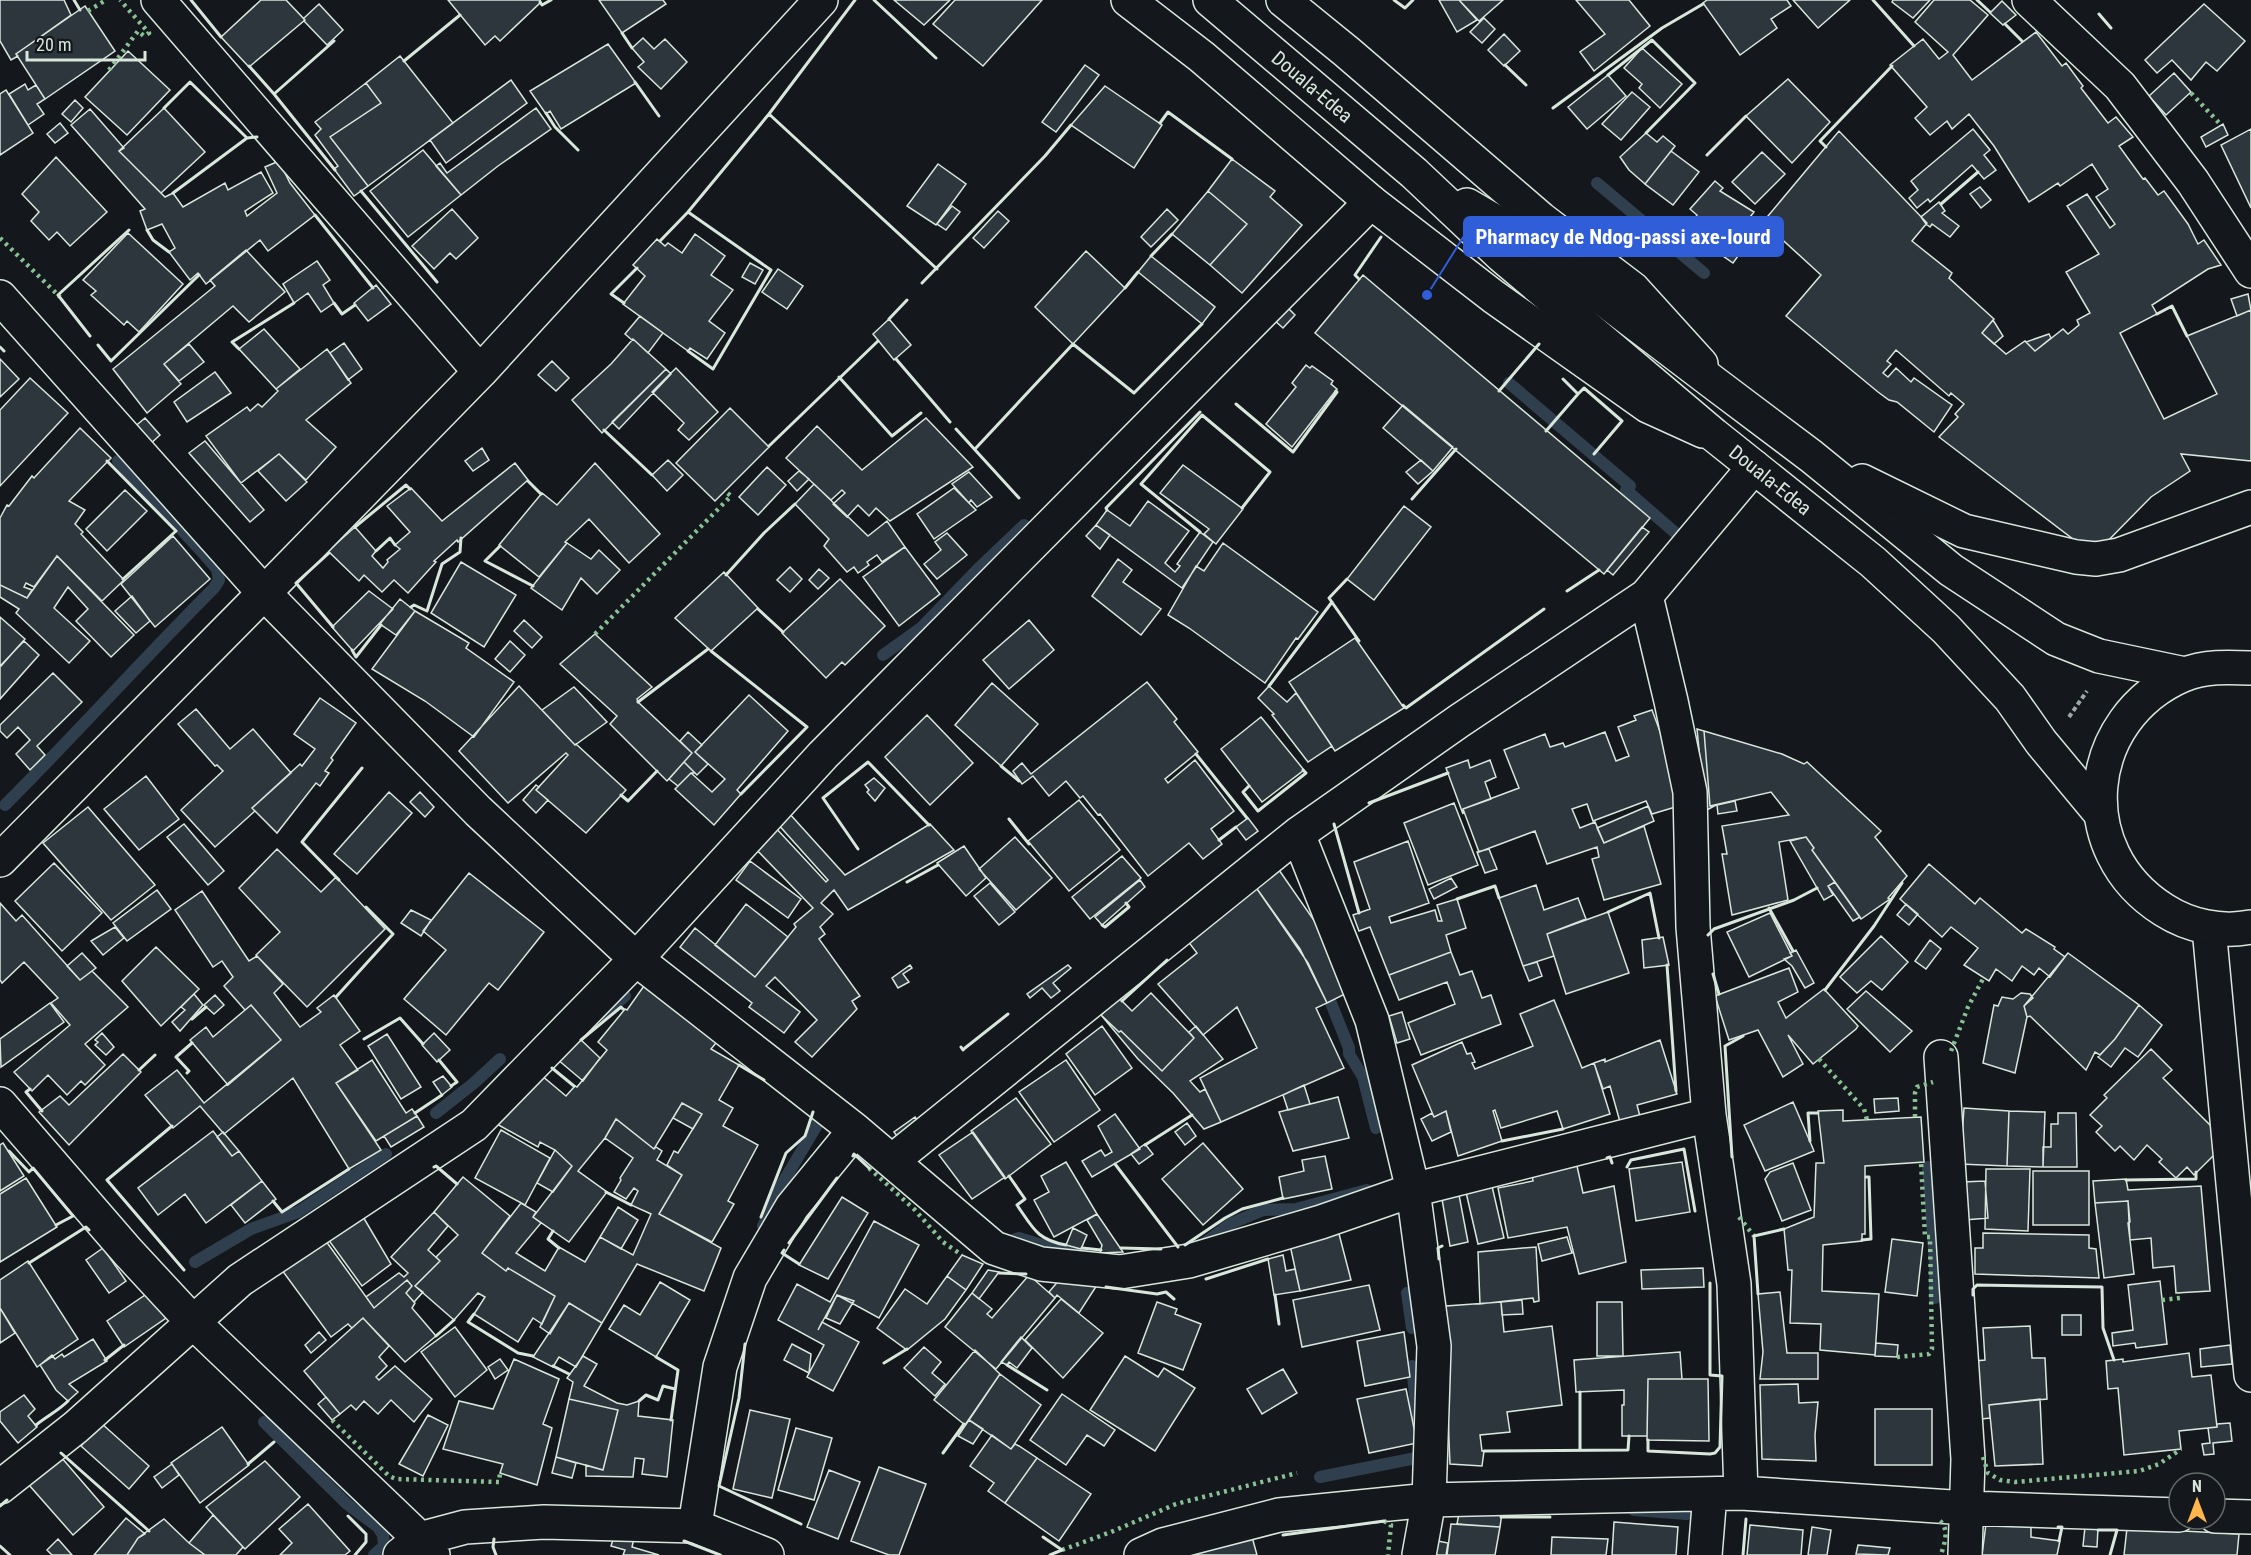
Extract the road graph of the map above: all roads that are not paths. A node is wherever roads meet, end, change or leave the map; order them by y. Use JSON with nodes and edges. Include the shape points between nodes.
{"nodes":[{"id":1,"x":158,"y":0,"type":"edge"},
{"id":2,"x":821,"y":0,"type":"edge"},
{"id":3,"x":1128,"y":0,"type":"edge"},
{"id":4,"x":1210,"y":0,"type":"edge"},
{"id":5,"x":1283,"y":0,"type":"edge"},
{"id":6,"x":2029,"y":0,"type":"edge"},
{"id":7,"x":1414,"y":173,"type":"junction"},
{"id":8,"x":1371,"y":202,"type":"junction"},
{"id":9,"x":2251,"y":270,"type":"edge"},
{"id":10,"x":3,"y":307,"type":"edge"},
{"id":11,"x":480,"y":372,"type":"junction"},
{"id":12,"x":1714,"y":383,"type":"junction"},
{"id":13,"x":1714,"y":435,"type":"junction"},
{"id":14,"x":1811,"y":456,"type":"junction"},
{"id":15,"x":1754,"y":467,"type":"junction"},
{"id":16,"x":2251,"y":507,"type":"edge"},
{"id":17,"x":264,"y":593,"type":"junction"},
{"id":18,"x":1646,"y":596,"type":"junction"},
{"id":19,"x":2251,"y":668,"type":"edge"},
{"id":20,"x":2185,"y":674,"type":"junction"},
{"id":21,"x":2100,"y":813,"type":"junction"},
{"id":22,"x":1298,"y":834,"type":"junction"},
{"id":23,"x":0,"y":860,"type":"edge"},
{"id":24,"x":2238,"y":929,"type":"edge"},
{"id":25,"x":636,"y":959,"type":"junction"},
{"id":26,"x":1941,"y":1057,"type":"dead end"},
{"id":27,"x":0,"y":1104,"type":"edge"},
{"id":28,"x":1709,"y":1115,"type":"junction"},
{"id":29,"x":855,"y":1130,"type":"junction"},
{"id":30,"x":892,"y":1161,"type":"junction"},
{"id":31,"x":1413,"y":1190,"type":"junction"},
{"id":32,"x":192,"y":1321,"type":"junction"},
{"id":33,"x":2251,"y":1375,"type":"edge"},
{"id":34,"x":0,"y":1487,"type":"edge"},
{"id":35,"x":1726,"y":1494,"type":"junction"},
{"id":36,"x":1429,"y":1500,"type":"junction"},
{"id":37,"x":1967,"y":1508,"type":"junction"},
{"id":38,"x":2167,"y":1515,"type":"edge"},
{"id":39,"x":2227,"y":1516,"type":"edge"},
{"id":40,"x":2251,"y":1517,"type":"edge"},
{"id":41,"x":695,"y":1526,"type":"junction"},
{"id":42,"x":418,"y":1550,"type":"edge"},
{"id":43,"x":767,"y":1555,"type":"edge"},
{"id":44,"x":1141,"y":1555,"type":"edge"},
{"id":45,"x":1419,"y":1555,"type":"edge"},
{"id":46,"x":1705,"y":1555,"type":"edge"},
{"id":47,"x":1965,"y":1555,"type":"edge"}],
"edges":[{"from":1,"to":11,"type":"main road"},
{"from":2,"to":11,"type":"main road"},
{"from":3,"to":8,"type":"main road","via":[[1202,57]]},
{"from":4,"to":7,"type":"main road","name":"Douala-Edea"},
{"from":5,"to":12,"type":"main road","via":[[1541,219],[1633,289],[1694,353]]},
{"from":6,"to":9,"type":"main road","via":[[2120,86],[2193,182]]},
{"from":7,"to":12,"type":"main road","name":"Douala-Edea","via":[[1523,238]]},
{"from":7,"to":13,"type":"main road","name":"Douala-Edea","via":[[1502,256]]},
{"from":8,"to":13,"type":"main road","via":[[1494,297],[1648,406]]},
{"from":8,"to":25,"type":"main road","via":[[823,755]]},
{"from":10,"to":17,"type":"main road"},
{"from":11,"to":17,"type":"main road"},
{"from":12,"to":14,"type":"main road","name":"Douala-Edea"},
{"from":13,"to":15,"type":"main road","name":"Douala-Edea"},
{"from":14,"to":16,"type":"main road","via":[[1964,531],[2076,557],[2119,555]]},
{"from":14,"to":20,"type":"main road","name":"Douala-Edea","via":[[1951,570],[2056,639],[2099,656]]},
{"from":15,"to":18,"type":"main road"},
{"from":15,"to":21,"type":"main road","name":"Douala-Edea","via":[[1873,562],[1946,629],[2010,698]]},
{"from":17,"to":23,"type":"main road"},
{"from":17,"to":25,"type":"main road","via":[[478,811]]},
{"from":18,"to":22,"type":"main road"},
{"from":18,"to":28,"type":"main road","via":[[1690,792],[1694,927]]},
{"from":19,"to":20,"type":"main road","via":[[2219,667]]},
{"from":20,"to":21,"type":"main road","via":[[2154,691],[2137,707],[2110,745],[2101,779]]},
{"from":21,"to":24,"type":"main road","via":[[2109,847],[2125,876],[2149,900],[2177,918]]},
{"from":22,"to":30,"type":"main road"},
{"from":22,"to":31,"type":"main road","via":[[1372,1020]]},
{"from":24,"to":33,"type":"main road"},
{"from":25,"to":29,"type":"main road"},
{"from":25,"to":32,"type":"main road","via":[[474,1125],[240,1280]]},
{"from":26,"to":37,"type":"main road","via":[[1968,1459]]},
{"from":27,"to":32,"type":"main road"},
{"from":28,"to":31,"type":"main road"},
{"from":28,"to":35,"type":"main road","via":[[1734,1284]]},
{"from":29,"to":30,"type":"main road"},
{"from":29,"to":41,"type":"main road","via":[[792,1207],[750,1278],[720,1367]]},
{"from":30,"to":31,"type":"main road","via":[[994,1248],[1041,1264],[1120,1272],[1189,1261]]},
{"from":31,"to":36,"type":"main road","via":[[1434,1346]]},
{"from":32,"to":34,"type":"main road","via":[[76,1427]]},
{"from":32,"to":42,"type":"main road"},
{"from":35,"to":36,"type":"main road"},
{"from":35,"to":37,"type":"main road"},
{"from":35,"to":46,"type":"main road"},
{"from":36,"to":44,"type":"main road","via":[[1279,1515],[1163,1545]]},
{"from":36,"to":45,"type":"main road"},
{"from":37,"to":38,"type":"main road"},
{"from":37,"to":47,"type":"main road"},
{"from":39,"to":40,"type":"main road"},
{"from":41,"to":42,"type":"main road","via":[[544,1522],[465,1527]]},
{"from":41,"to":43,"type":"main road"}]}
